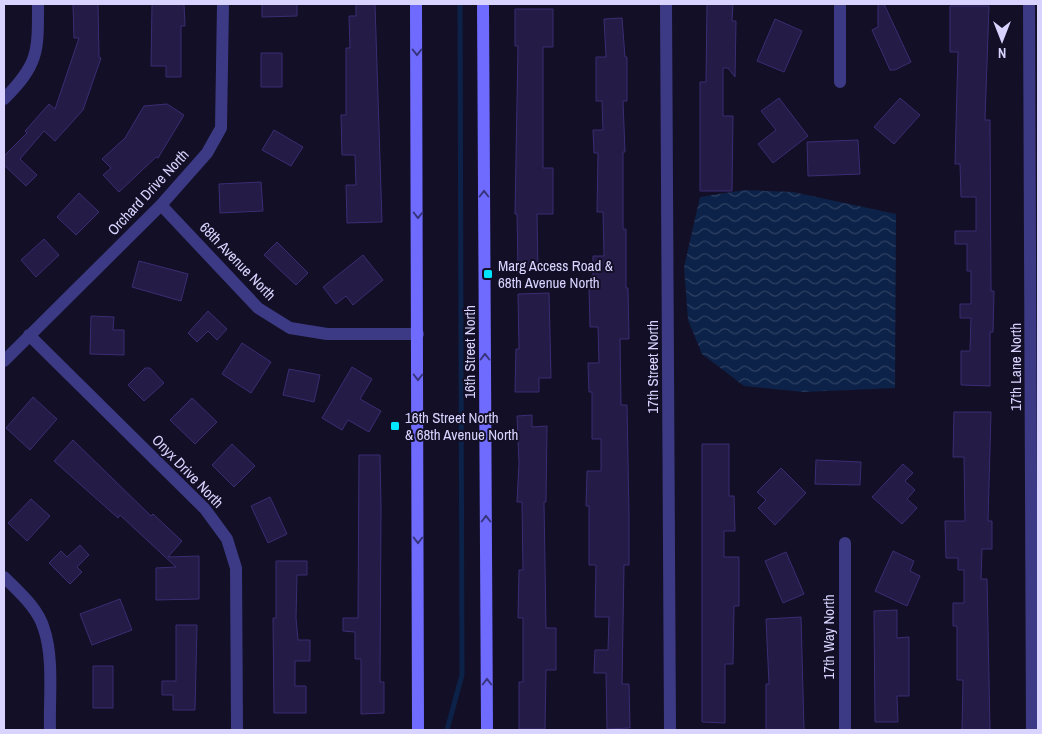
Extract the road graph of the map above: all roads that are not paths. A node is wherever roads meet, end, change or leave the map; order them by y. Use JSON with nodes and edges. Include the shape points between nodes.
{"nodes":[{"id":1,"x":38,"y":4,"type":"edge"},
{"id":2,"x":223,"y":4,"type":"edge"},
{"id":3,"x":416,"y":4,"type":"edge"},
{"id":4,"x":483,"y":4,"type":"edge"},
{"id":5,"x":666,"y":4,"type":"edge"},
{"id":6,"x":840,"y":4,"type":"edge"},
{"id":7,"x":1029,"y":4,"type":"edge"},
{"id":8,"x":840,"y":82,"type":"dead end"},
{"id":9,"x":4,"y":99,"type":"edge"},
{"id":10,"x":161,"y":205,"type":"junction"},
{"id":11,"x":418,"y":334,"type":"junction"},
{"id":12,"x":29,"y":335,"type":"junction"},
{"id":13,"x":4,"y":361,"type":"edge"},
{"id":14,"x":1035,"y":420,"type":"edge"},
{"id":15,"x":845,"y":543,"type":"dead end"},
{"id":16,"x":4,"y":577,"type":"edge"},
{"id":17,"x":50,"y":730,"type":"edge"},
{"id":18,"x":237,"y":730,"type":"edge"},
{"id":19,"x":418,"y":730,"type":"edge"},
{"id":20,"x":487,"y":730,"type":"edge"},
{"id":21,"x":670,"y":730,"type":"edge"},
{"id":22,"x":845,"y":730,"type":"edge"},
{"id":23,"x":1032,"y":730,"type":"edge"}],
"edges":[{"from":1,"to":9,"type":"street","via":[[38,47],[31,67]]},
{"from":2,"to":10,"type":"street","name":"Orchard Drive North","via":[[221,128],[206,153]]},
{"from":3,"to":11,"type":"street","one_way":true},
{"from":20,"to":4,"type":"street","name":"16th Street North","one_way":true},
{"from":5,"to":21,"type":"street","name":"17th Street North"},
{"from":6,"to":8,"type":"street"},
{"from":7,"to":14,"type":"street","name":"17th Lane North"},
{"from":10,"to":11,"type":"street","name":"68th Avenue North","via":[[258,308],[290,328],[327,334]]},
{"from":10,"to":12,"type":"street","name":"Orchard Drive North"},
{"from":11,"to":19,"type":"street","one_way":true},
{"from":12,"to":13,"type":"street","name":"Orchard Drive North"},
{"from":12,"to":18,"type":"street","name":"Onyx Drive North","via":[[205,509],[227,539],[236,568]]},
{"from":14,"to":23,"type":"street","name":"17th Lane North"},
{"from":15,"to":22,"type":"street","name":"17th Way North"},
{"from":16,"to":17,"type":"street","via":[[29,602],[44,628]]}]}
